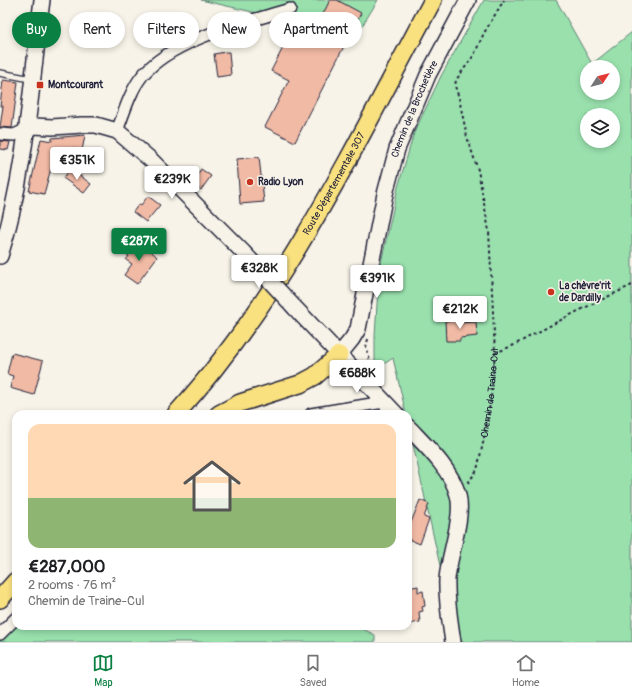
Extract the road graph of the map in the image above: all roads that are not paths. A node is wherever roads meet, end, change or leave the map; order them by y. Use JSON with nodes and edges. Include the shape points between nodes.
{"nodes":[{"id":1,"x":42,"y":0,"type":"edge"},
{"id":2,"x":432,"y":0,"type":"edge"},
{"id":3,"x":468,"y":0,"type":"edge"},
{"id":4,"x":290,"y":9,"type":"dead end"},
{"id":5,"x":0,"y":73,"type":"edge"},
{"id":6,"x":32,"y":80,"type":"junction"},
{"id":7,"x":26,"y":129,"type":"junction"},
{"id":8,"x":118,"y":131,"type":"junction"},
{"id":9,"x":0,"y":134,"type":"edge"},
{"id":10,"x":0,"y":256,"type":"edge"},
{"id":11,"x":339,"y":355,"type":"junction"},
{"id":12,"x":384,"y":402,"type":"junction"},
{"id":13,"x":179,"y":410,"type":"edge"},
{"id":14,"x":227,"y":410,"type":"edge"},
{"id":15,"x":335,"y":410,"type":"edge"},
{"id":16,"x":392,"y":410,"type":"edge"},
{"id":17,"x":412,"y":432,"type":"edge"},
{"id":18,"x":12,"y":586,"type":"edge"},
{"id":19,"x":12,"y":596,"type":"edge"},
{"id":20,"x":0,"y":599,"type":"edge"},
{"id":21,"x":0,"y":607,"type":"edge"},
{"id":22,"x":12,"y":622,"type":"edge"},
{"id":23,"x":0,"y":634,"type":"edge"},
{"id":24,"x":453,"y":642,"type":"edge"}],
"edges":[{"from":1,"to":6,"type":"street"},
{"from":2,"to":13,"type":"main road","name":"Route Départementale 307","via":[[321,208],[285,269],[214,369]]},
{"from":3,"to":11,"type":"street","name":"Chemin de la Brochetière","via":[[428,75],[397,149],[385,194],[358,329]]},
{"from":4,"to":8,"type":"street","via":[[209,35],[179,47],[155,62],[141,76]]},
{"from":5,"to":6,"type":"lane"},
{"from":6,"to":7,"type":"street"},
{"from":7,"to":8,"type":"street","via":[[35,126],[82,125]]},
{"from":7,"to":9,"type":"street","via":[[14,135]]},
{"from":7,"to":10,"type":"street"},
{"from":8,"to":11,"type":"street","bridge":true,"via":[[151,160],[243,252]]},
{"from":11,"to":12,"type":"street"},
{"from":11,"to":14,"type":"main road","via":[[315,376],[300,384],[240,403]]},
{"from":12,"to":15,"type":"street"},
{"from":12,"to":16,"type":"street"},
{"from":17,"to":24,"type":"street","via":[[452,478],[458,495],[459,512],[447,578]]},
{"from":18,"to":20,"type":"main road"},
{"from":19,"to":21,"type":"main road"},
{"from":22,"to":23,"type":"street"}]}
